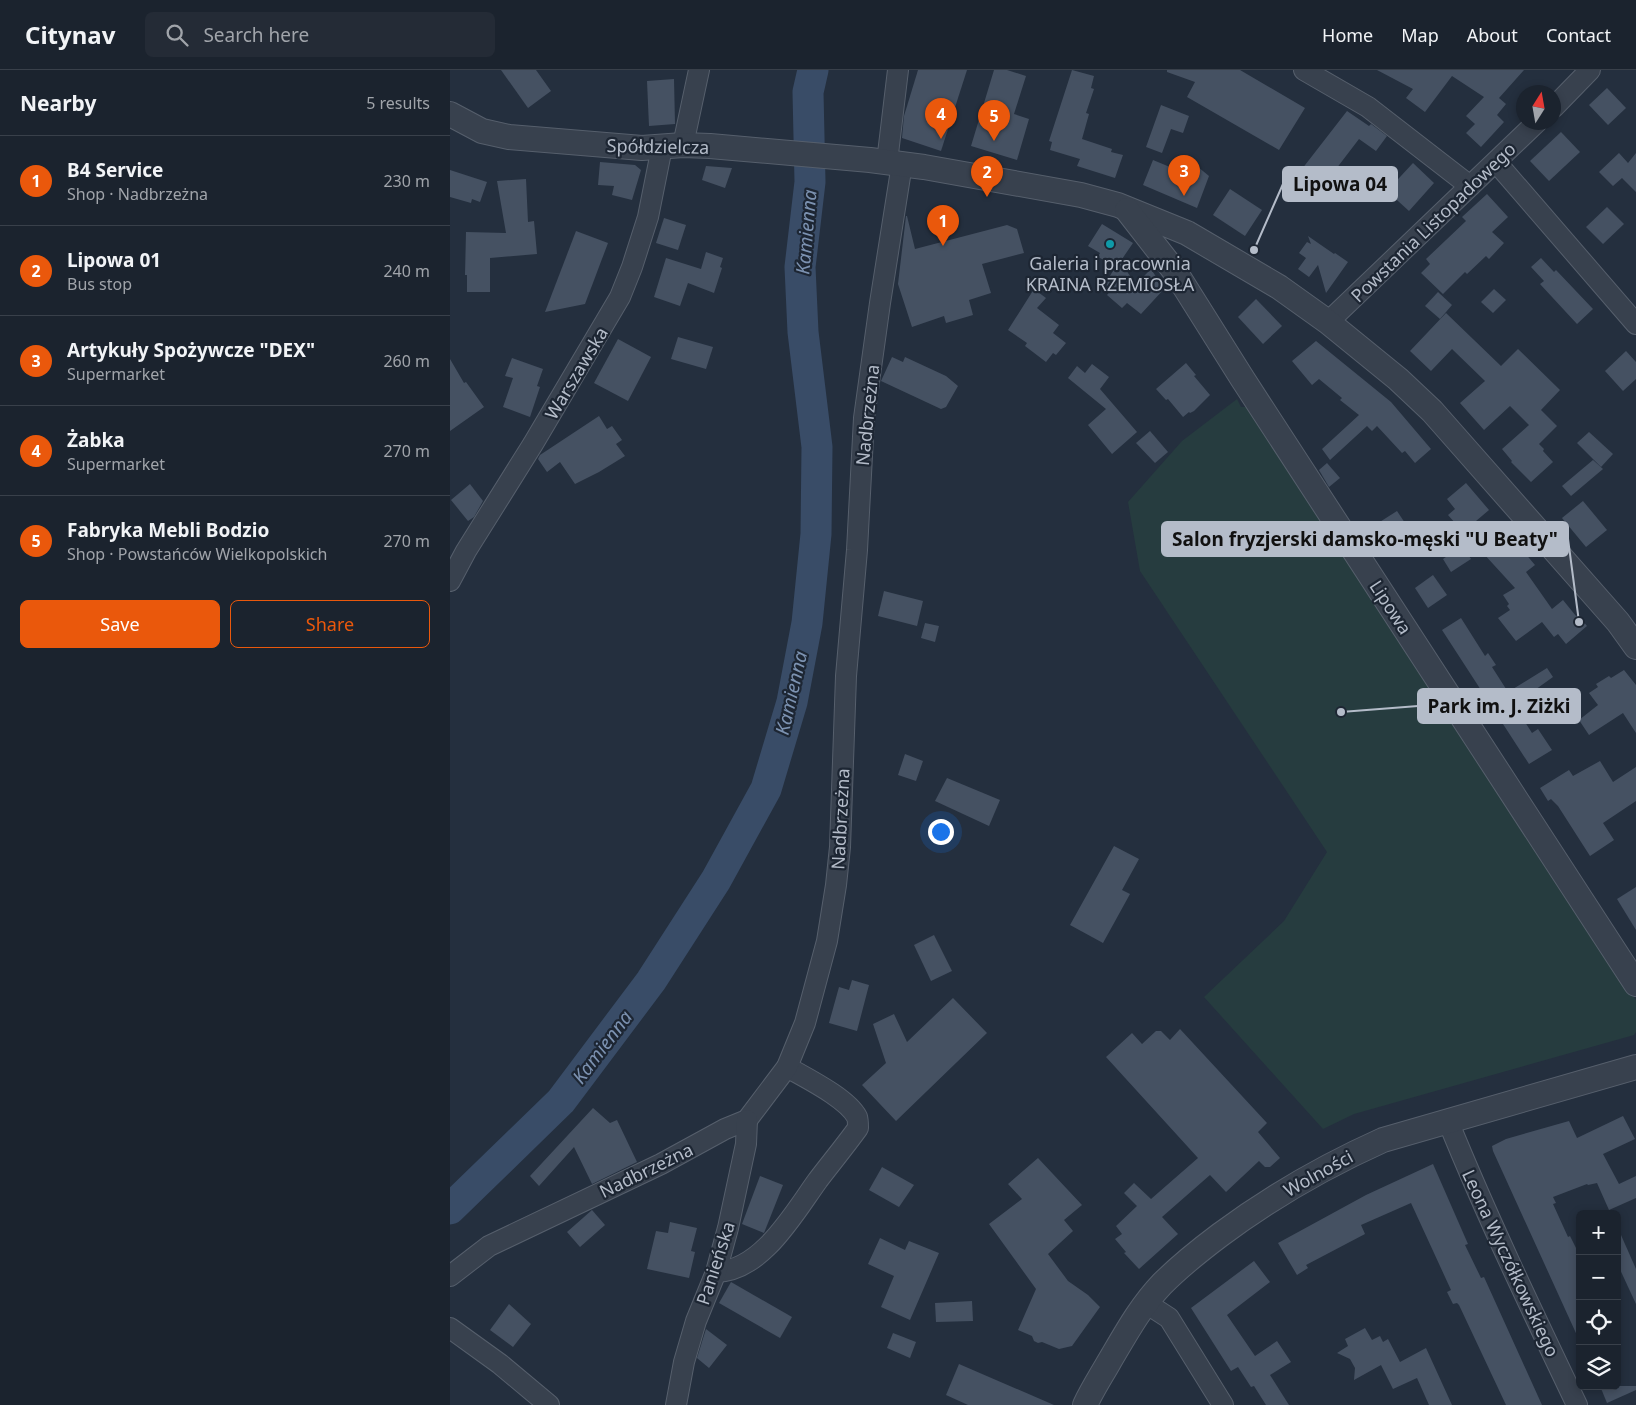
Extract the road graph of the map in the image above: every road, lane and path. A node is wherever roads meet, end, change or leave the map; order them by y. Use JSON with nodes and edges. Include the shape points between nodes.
{"nodes":[{"id":1,"x":699,"y":70,"type":"edge"},
{"id":2,"x":898,"y":70,"type":"edge"},
{"id":3,"x":1304,"y":70,"type":"edge"},
{"id":4,"x":1590,"y":70,"type":"edge"},
{"id":5,"x":1561,"y":100,"type":"edge"},
{"id":6,"x":450,"y":114,"type":"edge"},
{"id":7,"x":1529,"y":130,"type":"edge"},
{"id":8,"x":673,"y":146,"type":"junction"},
{"id":9,"x":886,"y":162,"type":"junction"},
{"id":10,"x":1496,"y":162,"type":"junction"},
{"id":11,"x":1470,"y":186,"type":"junction"},
{"id":12,"x":1126,"y":208,"type":"junction"},
{"id":13,"x":1328,"y":322,"type":"junction"},
{"id":14,"x":1636,"y":324,"type":"edge"},
{"id":15,"x":450,"y":581,"type":"edge"},
{"id":16,"x":1636,"y":648,"type":"edge"},
{"id":17,"x":1636,"y":984,"type":"edge"},
{"id":18,"x":787,"y":1067,"type":"junction"},
{"id":19,"x":1636,"y":1067,"type":"edge"},
{"id":20,"x":747,"y":1120,"type":"junction"},
{"id":21,"x":1448,"y":1121,"type":"junction"},
{"id":22,"x":716,"y":1272,"type":"junction"},
{"id":23,"x":450,"y":1276,"type":"edge"},
{"id":24,"x":1146,"y":1303,"type":"junction"},
{"id":25,"x":450,"y":1328,"type":"edge"},
{"id":26,"x":549,"y":1405,"type":"edge"},
{"id":27,"x":676,"y":1405,"type":"edge"},
{"id":28,"x":1085,"y":1405,"type":"edge"},
{"id":29,"x":1224,"y":1405,"type":"edge"},
{"id":30,"x":1577,"y":1405,"type":"edge"}],
"edges":[{"from":1,"to":8,"type":"street","name":"Warszawska"},
{"from":2,"to":9,"type":"street","name":"Nadbrzeżna"},
{"from":3,"to":11,"type":"street","via":[[1368,107]]},
{"from":4,"to":5,"type":"street"},
{"from":6,"to":8,"type":"street","name":"Spółdzielcza","via":[[482,131],[509,137],[632,147]]},
{"from":7,"to":10,"type":"street","name":"Powstania Listopadowego"},
{"from":8,"to":9,"type":"street","name":"Spółdzielcza","via":[[710,146]]},
{"from":8,"to":15,"type":"street","name":"Warszawska","via":[[620,297]]},
{"from":9,"to":12,"type":"street","name":"Spółdzielcza","via":[[1080,195]]},
{"from":9,"to":18,"type":"street","name":"Nadbrzeżna","via":[[880,303],[864,418],[846,676],[836,885],[827,940],[805,1023]]},
{"from":10,"to":11,"type":"street","name":"Powstania Listopadowego"},
{"from":10,"to":14,"type":"street"},
{"from":11,"to":13,"type":"street","name":"Powstania Listopadowego"},
{"from":12,"to":13,"type":"street","name":"Spółdzielcza","via":[[1187,233],[1279,287]]},
{"from":12,"to":17,"type":"street","name":"Lipowa","via":[[1176,273]]},
{"from":13,"to":16,"type":"street","name":"Spółdzielcza","via":[[1398,378],[1432,411],[1618,622]]},
{"from":18,"to":20,"type":"street","name":"Nadbrzeżna"},
{"from":18,"to":22,"type":"street","via":[[849,1106],[858,1118],[858,1128],[779,1235],[743,1264],[728,1272]]},
{"from":19,"to":21,"type":"street","name":"Wolności"},
{"from":20,"to":22,"type":"street","name":"Panieńska","via":[[746,1144]]},
{"from":20,"to":23,"type":"street","name":"Nadbrzeżna","via":[[490,1246]]},
{"from":21,"to":24,"type":"street","name":"Wolności","via":[[1383,1140],[1305,1178],[1209,1243],[1178,1268]]},
{"from":21,"to":30,"type":"street","name":"Leona Wyczółkowskiego"},
{"from":22,"to":27,"type":"street","name":"Panieńska","via":[[696,1321]]},
{"from":24,"to":28,"type":"street","name":"Wolności"},
{"from":24,"to":29,"type":"street","via":[[1169,1318]]},
{"from":25,"to":26,"type":"street"}]}
